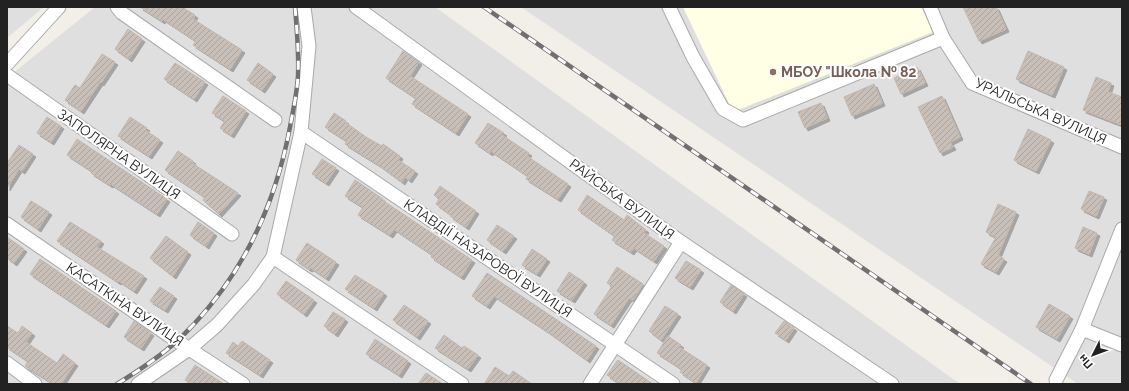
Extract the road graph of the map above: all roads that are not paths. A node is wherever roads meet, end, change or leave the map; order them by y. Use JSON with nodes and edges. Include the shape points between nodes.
{"nodes":[{"id":1,"x":59,"y":7,"type":"edge"},
{"id":2,"x":117,"y":7,"type":"edge"},
{"id":3,"x":304,"y":7,"type":"edge"},
{"id":4,"x":356,"y":7,"type":"edge"},
{"id":5,"x":669,"y":7,"type":"edge"},
{"id":6,"x":930,"y":7,"type":"edge"},
{"id":7,"x":943,"y":38,"type":"junction"},
{"id":8,"x":7,"y":64,"type":"edge"},
{"id":9,"x":7,"y":75,"type":"edge"},
{"id":10,"x":275,"y":120,"type":"dead end"},
{"id":11,"x":302,"y":132,"type":"junction"},
{"id":12,"x":1122,"y":147,"type":"edge"},
{"id":13,"x":7,"y":224,"type":"edge"},
{"id":14,"x":1122,"y":229,"type":"edge"},
{"id":15,"x":232,"y":234,"type":"dead end"},
{"id":16,"x":681,"y":242,"type":"junction"},
{"id":17,"x":273,"y":257,"type":"junction"},
{"id":18,"x":1082,"y":329,"type":"junction"},
{"id":19,"x":616,"y":344,"type":"junction"},
{"id":20,"x":1122,"y":345,"type":"edge"},
{"id":21,"x":189,"y":348,"type":"junction"},
{"id":22,"x":7,"y":364,"type":"edge"},
{"id":23,"x":1056,"y":380,"type":"dead end"},
{"id":24,"x":35,"y":384,"type":"edge"},
{"id":25,"x":138,"y":384,"type":"edge"},
{"id":26,"x":243,"y":384,"type":"edge"},
{"id":27,"x":462,"y":384,"type":"edge"},
{"id":28,"x":590,"y":384,"type":"edge"},
{"id":29,"x":673,"y":384,"type":"edge"},
{"id":30,"x":892,"y":384,"type":"edge"}],
"edges":[{"from":1,"to":8,"type":"street"},
{"from":2,"to":10,"type":"street"},
{"from":3,"to":11,"type":"street","via":[[309,46]]},
{"from":4,"to":16,"type":"street","name":"РАЙСЬКА ВУЛИЦЯ"},
{"from":5,"to":7,"type":"street","via":[[693,57],[723,109],[743,120]]},
{"from":6,"to":7,"type":"street","name":"УРАЛЬСЬКА ВУЛИЦЯ"},
{"from":7,"to":12,"type":"street","name":"УРАЛЬСЬКА ВУЛИЦЯ","via":[[972,83]]},
{"from":9,"to":15,"type":"street","name":"ЗАПОЛЯРНА ВУЛИЦЯ"},
{"from":11,"to":17,"type":"street"},
{"from":11,"to":19,"type":"street","name":"КЛАВДІЇ НАЗАРОВОЇ ВУЛИЦЯ"},
{"from":13,"to":21,"type":"street","name":"КАСАТКІНА ВУЛИЦЯ"},
{"from":14,"to":18,"type":"street"},
{"from":16,"to":19,"type":"street"},
{"from":16,"to":30,"type":"street","name":"РАЙСЬКА ВУЛИЦЯ"},
{"from":17,"to":21,"type":"street","via":[[254,284],[217,325]]},
{"from":17,"to":27,"type":"street"},
{"from":18,"to":20,"type":"street"},
{"from":18,"to":23,"type":"street"},
{"from":19,"to":28,"type":"street"},
{"from":19,"to":29,"type":"street","name":"КЛАВДІЇ НАЗАРОВОЇ ВУЛИЦЯ"},
{"from":21,"to":25,"type":"street"},
{"from":21,"to":26,"type":"street","name":"КАСАТКІНА ВУЛИЦЯ"},
{"from":22,"to":24,"type":"street"}]}
